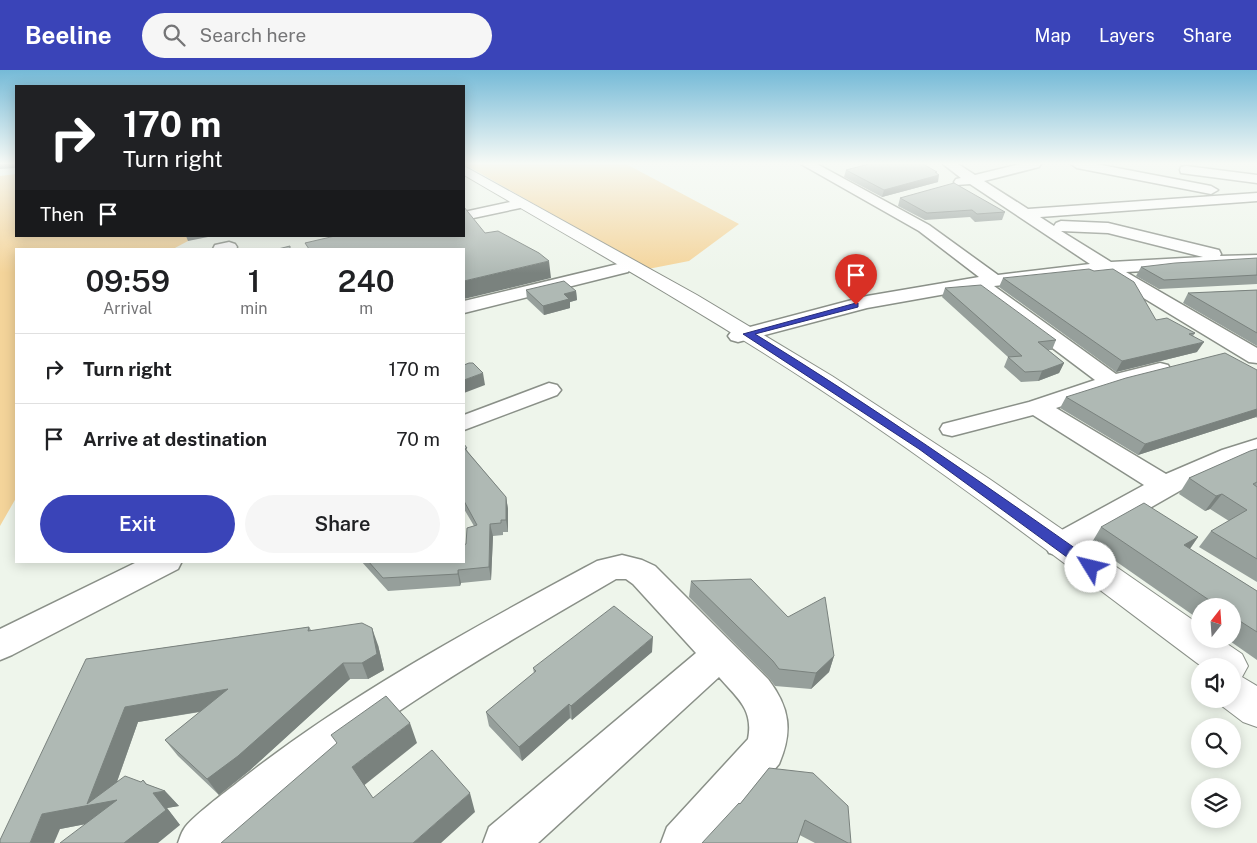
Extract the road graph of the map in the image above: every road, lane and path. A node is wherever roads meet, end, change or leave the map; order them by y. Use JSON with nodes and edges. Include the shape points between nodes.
{"nodes":[{"id":1,"x":507,"y":200,"type":"edge"},
{"id":2,"x":515,"y":200,"type":"edge"},
{"id":3,"x":874,"y":200,"type":"edge"},
{"id":4,"x":896,"y":200,"type":"edge"},
{"id":5,"x":1001,"y":200,"type":"edge"},
{"id":6,"x":1215,"y":200,"type":"edge"},
{"id":7,"x":881,"y":204,"type":"junction"},
{"id":8,"x":515,"y":205,"type":"junction"},
{"id":9,"x":1023,"y":214,"type":"junction"},
{"id":10,"x":465,"y":216,"type":"edge"},
{"id":11,"x":1042,"y":226,"type":"junction"},
{"id":12,"x":1234,"y":252,"type":"junction"},
{"id":13,"x":1257,"y":260,"type":"edge"},
{"id":14,"x":622,"y":268,"type":"junction"},
{"id":15,"x":1109,"y":269,"type":"junction"},
{"id":16,"x":987,"y":282,"type":"junction"},
{"id":17,"x":1184,"y":296,"type":"dead end"},
{"id":18,"x":1154,"y":297,"type":"junction"},
{"id":19,"x":465,"y":307,"type":"edge"},
{"id":20,"x":743,"y":335,"type":"junction"},
{"id":21,"x":1250,"y":353,"type":"edge"},
{"id":22,"x":1215,"y":356,"type":"edge"},
{"id":23,"x":1177,"y":365,"type":"edge"},
{"id":24,"x":1112,"y":382,"type":"junction"},
{"id":25,"x":549,"y":390,"type":"dead end"},
{"id":26,"x":1037,"y":407,"type":"junction"},
{"id":27,"x":465,"y":423,"type":"edge"},
{"id":28,"x":952,"y":430,"type":"dead end"},
{"id":29,"x":1257,"y":447,"type":"edge"},
{"id":30,"x":1165,"y":486,"type":"junction"},
{"id":31,"x":1060,"y":545,"type":"junction"},
{"id":32,"x":163,"y":563,"type":"edge"},
{"id":33,"x":0,"y":645,"type":"edge"},
{"id":34,"x":720,"y":654,"type":"junction"},
{"id":35,"x":1191,"y":658,"type":"edge"},
{"id":36,"x":1218,"y":658,"type":"edge"},
{"id":37,"x":1241,"y":675,"type":"edge"},
{"id":38,"x":1257,"y":686,"type":"edge"},
{"id":39,"x":1241,"y":697,"type":"edge"},
{"id":40,"x":1257,"y":709,"type":"edge"},
{"id":41,"x":200,"y":843,"type":"edge"},
{"id":42,"x":506,"y":843,"type":"edge"},
{"id":43,"x":684,"y":843,"type":"edge"}],
"edges":[{"from":1,"to":8,"type":"main road"},
{"from":2,"to":20,"type":"main road"},
{"from":3,"to":7,"type":"street"},
{"from":4,"to":7,"type":"street"},
{"from":5,"to":9,"type":"street"},
{"from":6,"to":9,"type":"street"},
{"from":7,"to":16,"type":"street","via":[[924,228]]},
{"from":8,"to":10,"type":"street"},
{"from":8,"to":14,"type":"main road"},
{"from":9,"to":11,"type":"street"},
{"from":11,"to":12,"type":"street","via":[[1108,228],[1184,246]]},
{"from":11,"to":15,"type":"street"},
{"from":12,"to":13,"type":"street"},
{"from":12,"to":15,"type":"street"},
{"from":14,"to":19,"type":"street"},
{"from":14,"to":20,"type":"main road"},
{"from":15,"to":16,"type":"street"},
{"from":15,"to":18,"type":"street"},
{"from":16,"to":20,"type":"street","via":[[910,293]]},
{"from":16,"to":24,"type":"street"},
{"from":17,"to":18,"type":"street"},
{"from":18,"to":21,"type":"street"},
{"from":20,"to":31,"type":"main road","via":[[823,380],[900,431]]},
{"from":20,"to":35,"type":"main road","via":[[909,447]]},
{"from":21,"to":22,"type":"street"},
{"from":23,"to":24,"type":"street"},
{"from":24,"to":26,"type":"street"},
{"from":25,"to":27,"type":"street"},
{"from":26,"to":28,"type":"street"},
{"from":26,"to":30,"type":"street"},
{"from":29,"to":30,"type":"street","via":[[1220,459]]},
{"from":30,"to":31,"type":"street"},
{"from":31,"to":36,"type":"main road"},
{"from":32,"to":33,"type":"street"},
{"from":34,"to":41,"type":"street","via":[[638,570],[623,566],[608,569],[448,660],[377,705],[274,781]]},
{"from":34,"to":42,"type":"street"},
{"from":34,"to":43,"type":"street","via":[[763,701],[768,713],[769,738],[757,760]]},
{"from":37,"to":38,"type":"main road"},
{"from":39,"to":40,"type":"main road"}]}
